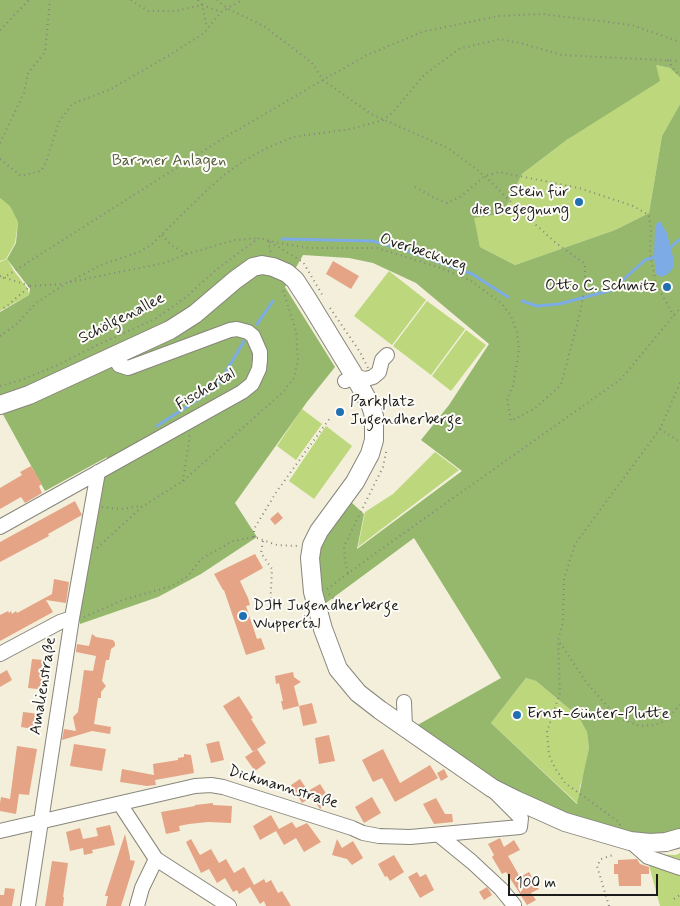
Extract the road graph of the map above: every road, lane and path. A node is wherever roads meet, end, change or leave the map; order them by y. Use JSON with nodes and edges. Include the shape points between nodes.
{"nodes":[{"id":1,"x":29,"y":0,"type":"edge"},
{"id":2,"x":50,"y":0,"type":"edge"},
{"id":3,"x":131,"y":0,"type":"edge"},
{"id":4,"x":198,"y":0,"type":"edge"},
{"id":5,"x":217,"y":0,"type":"edge"},
{"id":6,"x":242,"y":0,"type":"edge"},
{"id":7,"x":202,"y":5,"type":"junction"},
{"id":8,"x":228,"y":9,"type":"junction"},
{"id":9,"x":221,"y":12,"type":"junction"},
{"id":10,"x":207,"y":28,"type":"junction"},
{"id":11,"x":0,"y":30,"type":"edge"},
{"id":12,"x":680,"y":42,"type":"edge"},
{"id":13,"x":668,"y":59,"type":"junction"},
{"id":14,"x":680,"y":61,"type":"edge"},
{"id":15,"x":680,"y":76,"type":"edge"},
{"id":16,"x":324,"y":80,"type":"junction"},
{"id":17,"x":383,"y":120,"type":"junction"},
{"id":18,"x":0,"y":142,"type":"edge"},
{"id":19,"x":0,"y":159,"type":"edge"},
{"id":20,"x":485,"y":176,"type":"junction"},
{"id":21,"x":415,"y":187,"type":"dead end"},
{"id":22,"x":162,"y":235,"type":"junction"},
{"id":23,"x":260,"y":238,"type":"junction"},
{"id":24,"x":187,"y":254,"type":"junction"},
{"id":25,"x":0,"y":276,"type":"edge"},
{"id":26,"x":4,"y":278,"type":"junction"},
{"id":27,"x":65,"y":284,"type":"junction"},
{"id":28,"x":30,"y":286,"type":"junction"},
{"id":29,"x":680,"y":308,"type":"edge"},
{"id":30,"x":0,"y":310,"type":"edge"},
{"id":31,"x":674,"y":316,"type":"junction"},
{"id":32,"x":0,"y":336,"type":"edge"},
{"id":33,"x":386,"y":355,"type":"dead end"},
{"id":34,"x":114,"y":356,"type":"junction"},
{"id":35,"x":350,"y":379,"type":"junction"},
{"id":36,"x":680,"y":383,"type":"edge"},
{"id":37,"x":0,"y":386,"type":"edge"},
{"id":38,"x":0,"y":405,"type":"edge"},
{"id":39,"x":330,"y":418,"type":"dead end"},
{"id":40,"x":192,"y":420,"type":"junction"},
{"id":41,"x":660,"y":429,"type":"junction"},
{"id":42,"x":680,"y":442,"type":"edge"},
{"id":43,"x":98,"y":472,"type":"junction"},
{"id":44,"x":183,"y":481,"type":"dead end"},
{"id":45,"x":92,"y":506,"type":"junction"},
{"id":46,"x":143,"y":506,"type":"dead end"},
{"id":47,"x":0,"y":527,"type":"edge"},
{"id":48,"x":254,"y":537,"type":"junction"},
{"id":49,"x":263,"y":542,"type":"junction"},
{"id":50,"x":295,"y":546,"type":"dead end"},
{"id":51,"x":334,"y":599,"type":"dead end"},
{"id":52,"x":270,"y":609,"type":"dead end"},
{"id":53,"x":72,"y":618,"type":"junction"},
{"id":54,"x":558,"y":641,"type":"junction"},
{"id":55,"x":0,"y":654,"type":"edge"},
{"id":56,"x":404,"y":702,"type":"dead end"},
{"id":57,"x":680,"y":705,"type":"edge"},
{"id":58,"x":405,"y":728,"type":"junction"},
{"id":59,"x":492,"y":788,"type":"junction"},
{"id":60,"x":120,"y":804,"type":"junction"},
{"id":61,"x":41,"y":822,"type":"junction"},
{"id":62,"x":0,"y":831,"type":"edge"},
{"id":63,"x":439,"y":835,"type":"junction"},
{"id":64,"x":680,"y":838,"type":"edge"},
{"id":65,"x":630,"y":841,"type":"junction"},
{"id":66,"x":613,"y":855,"type":"dead end"},
{"id":67,"x":156,"y":859,"type":"junction"},
{"id":68,"x":680,"y":868,"type":"edge"},
{"id":69,"x":680,"y":895,"type":"edge"},
{"id":70,"x":674,"y":899,"type":"dead end"},
{"id":71,"x":514,"y":905,"type":"dead end"},
{"id":72,"x":28,"y":906,"type":"edge"},
{"id":73,"x":137,"y":906,"type":"edge"},
{"id":74,"x":229,"y":906,"type":"edge"},
{"id":75,"x":609,"y":906,"type":"edge"}],
"edges":[{"from":1,"to":11,"type":"path"},
{"from":2,"to":18,"type":"path","via":[[45,52],[28,73],[24,92]]},
{"from":3,"to":7,"type":"path","via":[[148,11],[175,11]]},
{"from":4,"to":7,"type":"path"},
{"from":5,"to":8,"type":"path"},
{"from":6,"to":8,"type":"path"},
{"from":7,"to":9,"type":"path"},
{"from":7,"to":10,"type":"path"},
{"from":8,"to":9,"type":"path"},
{"from":8,"to":16,"type":"path","via":[[264,26],[312,63]]},
{"from":9,"to":10,"type":"path"},
{"from":10,"to":19,"type":"path","via":[[196,38],[110,90],[72,104],[59,122],[41,171],[21,176]]},
{"from":12,"to":16,"type":"path","via":[[632,25],[542,14],[498,16],[422,32],[366,56]]},
{"from":13,"to":14,"type":"path"},
{"from":13,"to":15,"type":"path"},
{"from":13,"to":17,"type":"path","via":[[562,55],[500,39],[459,49],[424,75]]},
{"from":16,"to":17,"type":"path"},
{"from":16,"to":26,"type":"path","via":[[222,139]]},
{"from":17,"to":20,"type":"path","via":[[448,148]]},
{"from":17,"to":22,"type":"path","via":[[351,129],[293,137],[267,148],[224,174]]},
{"from":20,"to":21,"type":"path","via":[[460,197],[447,203]]},
{"from":20,"to":23,"type":"path","name":"Overbeckweg","via":[[556,244],[585,264],[580,313],[561,385],[534,409],[511,421],[507,399],[513,386],[519,350],[517,332],[501,303],[470,280],[378,248],[310,248]]},
{"from":20,"to":31,"type":"path","via":[[500,172],[579,188],[634,206],[648,215],[656,284]]},
{"from":22,"to":24,"type":"path","via":[[171,245]]},
{"from":22,"to":27,"type":"path","via":[[139,252],[100,265]]},
{"from":23,"to":24,"type":"path","via":[[235,240]]},
{"from":23,"to":37,"type":"path","name":"Schölgenallee","via":[[155,319],[56,366]]},
{"from":24,"to":27,"type":"path","via":[[164,263]]},
{"from":25,"to":26,"type":"path"},
{"from":26,"to":28,"type":"path"},
{"from":27,"to":28,"type":"path"},
{"from":27,"to":32,"type":"path","via":[[36,303],[18,323]]},
{"from":28,"to":30,"type":"path"},
{"from":29,"to":31,"type":"path"},
{"from":31,"to":51,"type":"path","via":[[621,379],[325,591]]},
{"from":33,"to":35,"type":"street","via":[[377,375]]},
{"from":34,"to":35,"type":"main road","via":[[170,330],[195,314],[253,267],[273,267],[295,280]]},
{"from":34,"to":38,"type":"main road"},
{"from":34,"to":40,"type":"street","name":"Fischertal","via":[[119,366],[128,368],[230,330],[237,329],[253,336],[260,360],[252,384]]},
{"from":35,"to":58,"type":"main road","via":[[371,406],[374,440],[364,467],[312,545],[310,571],[313,592],[338,669],[358,693]]},
{"from":36,"to":41,"type":"path"},
{"from":39,"to":48,"type":"path","via":[[277,491],[254,529]]},
{"from":40,"to":43,"type":"street","name":"Fischertal"},
{"from":40,"to":44,"type":"path"},
{"from":41,"to":42,"type":"path"},
{"from":41,"to":54,"type":"path","via":[[575,544],[564,579],[563,622]]},
{"from":43,"to":45,"type":"street","name":"Amalienstraße"},
{"from":43,"to":47,"type":"street","name":"Fischertal"},
{"from":45,"to":46,"type":"path","via":[[122,509]]},
{"from":45,"to":53,"type":"street","name":"Amalienstraße"},
{"from":48,"to":49,"type":"path"},
{"from":48,"to":53,"type":"path","via":[[233,541],[201,560],[188,576],[172,586],[122,600],[81,618]]},
{"from":49,"to":50,"type":"path"},
{"from":49,"to":52,"type":"path","via":[[261,553],[272,569]]},
{"from":53,"to":55,"type":"street"},
{"from":53,"to":61,"type":"street","name":"Amalienstraße"},
{"from":54,"to":57,"type":"path","via":[[586,682],[624,720],[640,726],[654,725],[666,720]]},
{"from":54,"to":65,"type":"path","via":[[560,692],[547,731],[549,755],[565,783],[618,822]]},
{"from":56,"to":58,"type":"street"},
{"from":58,"to":59,"type":"main road"},
{"from":59,"to":63,"type":"street","name":"Dickmannstraße","via":[[521,818],[520,827]]},
{"from":59,"to":65,"type":"main road","via":[[565,822]]},
{"from":60,"to":61,"type":"street","name":"Dickmannstraße"},
{"from":60,"to":63,"type":"street","name":"Dickmannstraße","via":[[211,785],[363,833],[410,837]]},
{"from":60,"to":67,"type":"street"},
{"from":61,"to":62,"type":"street","name":"Dickmannstraße"},
{"from":61,"to":72,"type":"street","name":"Amalienstraße"},
{"from":63,"to":71,"type":"street","via":[[500,888]]},
{"from":64,"to":65,"type":"main road","via":[[650,843]]},
{"from":65,"to":68,"type":"street","via":[[648,857]]},
{"from":66,"to":75,"type":"path","via":[[601,859],[597,866]]},
{"from":67,"to":73,"type":"street"},
{"from":67,"to":74,"type":"street"},
{"from":69,"to":70,"type":"path"}]}
